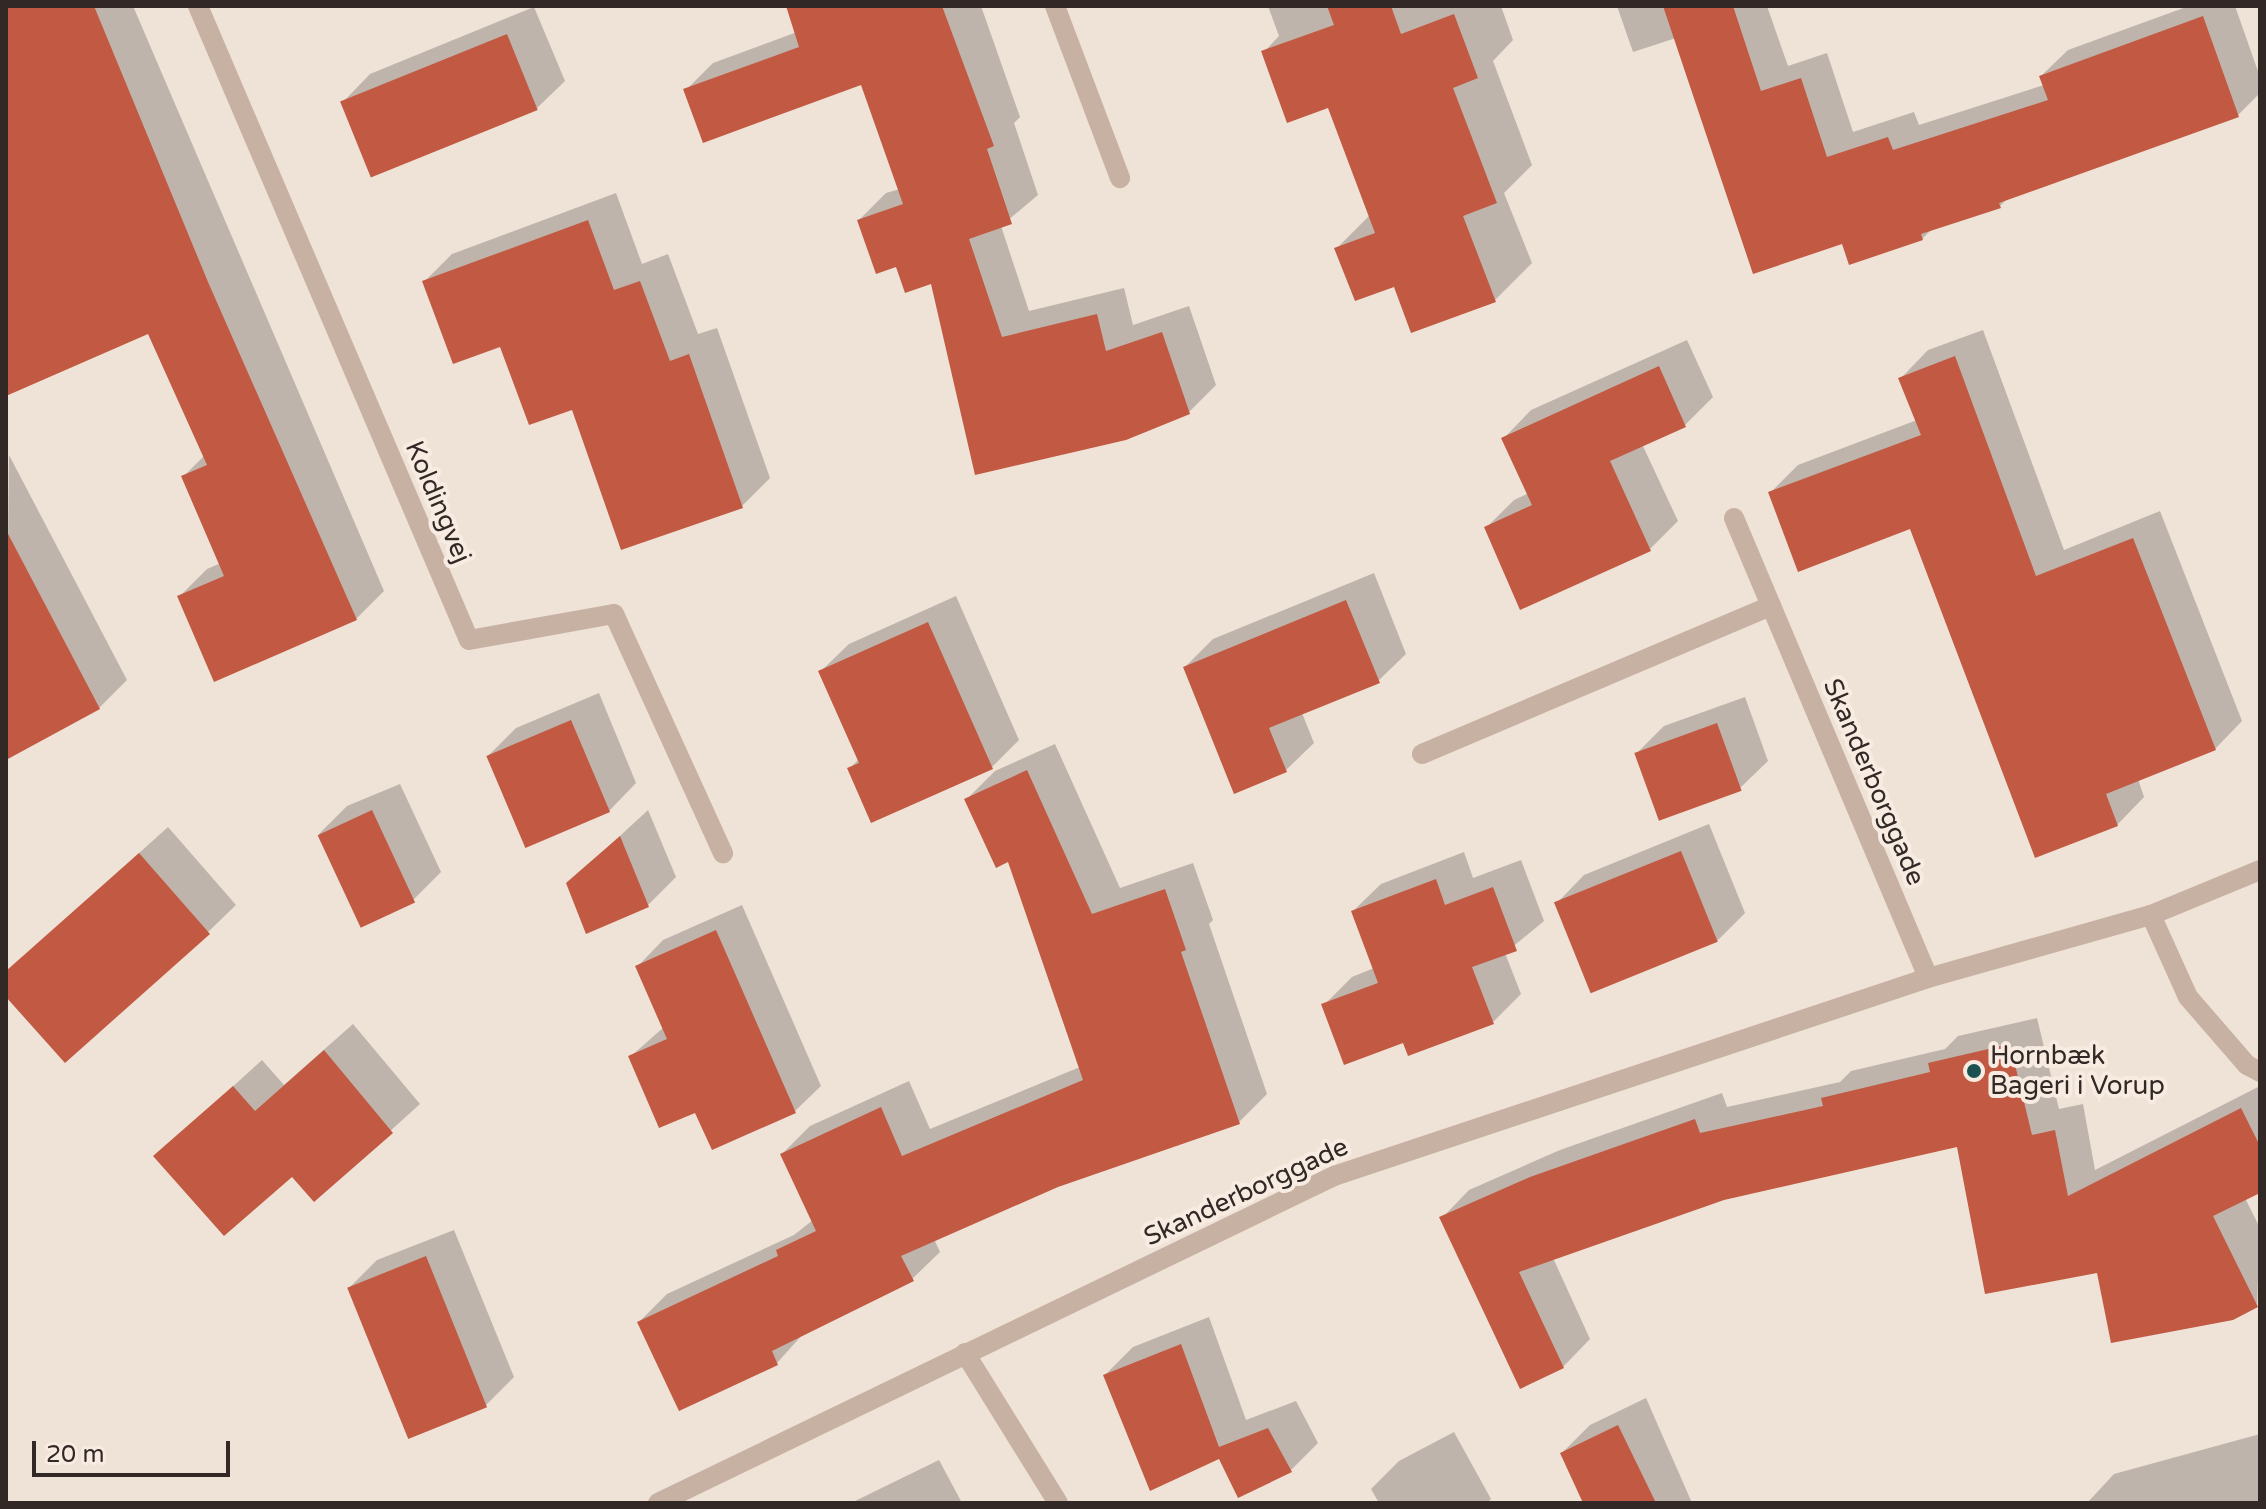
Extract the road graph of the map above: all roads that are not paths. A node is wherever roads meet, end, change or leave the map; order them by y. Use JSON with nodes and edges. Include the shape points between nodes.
{"nodes":[{"id":1,"x":198,"y":6,"type":"edge"},
{"id":2,"x":1055,"y":6,"type":"edge"},
{"id":3,"x":1120,"y":178,"type":"dead end"},
{"id":4,"x":1734,"y":518,"type":"dead end"},
{"id":5,"x":1771,"y":606,"type":"junction"},
{"id":6,"x":1422,"y":754,"type":"dead end"},
{"id":7,"x":723,"y":853,"type":"dead end"},
{"id":8,"x":2260,"y":870,"type":"edge"},
{"id":9,"x":2151,"y":915,"type":"junction"},
{"id":10,"x":1928,"y":978,"type":"junction"},
{"id":11,"x":2260,"y":1072,"type":"edge"},
{"id":12,"x":965,"y":1353,"type":"junction"},
{"id":13,"x":658,"y":1503,"type":"edge"},
{"id":14,"x":1058,"y":1503,"type":"edge"}],
"edges":[{"from":1,"to":7,"type":"street","name":"Koldingvej","via":[[469,640],[614,614]]},
{"from":2,"to":3,"type":"street"},
{"from":4,"to":5,"type":"street","name":"Skanderborggade"},
{"from":5,"to":6,"type":"street"},
{"from":5,"to":10,"type":"street","name":"Skanderborggade"},
{"from":8,"to":9,"type":"street","name":"Skanderborggade"},
{"from":9,"to":10,"type":"street","name":"Skanderborggade"},
{"from":9,"to":11,"type":"street","via":[[2188,997],[2247,1065]]},
{"from":10,"to":12,"type":"street","name":"Skanderborggade","via":[[1334,1176]]},
{"from":12,"to":13,"type":"street","name":"Skanderborggade"},
{"from":12,"to":14,"type":"street"}]}
